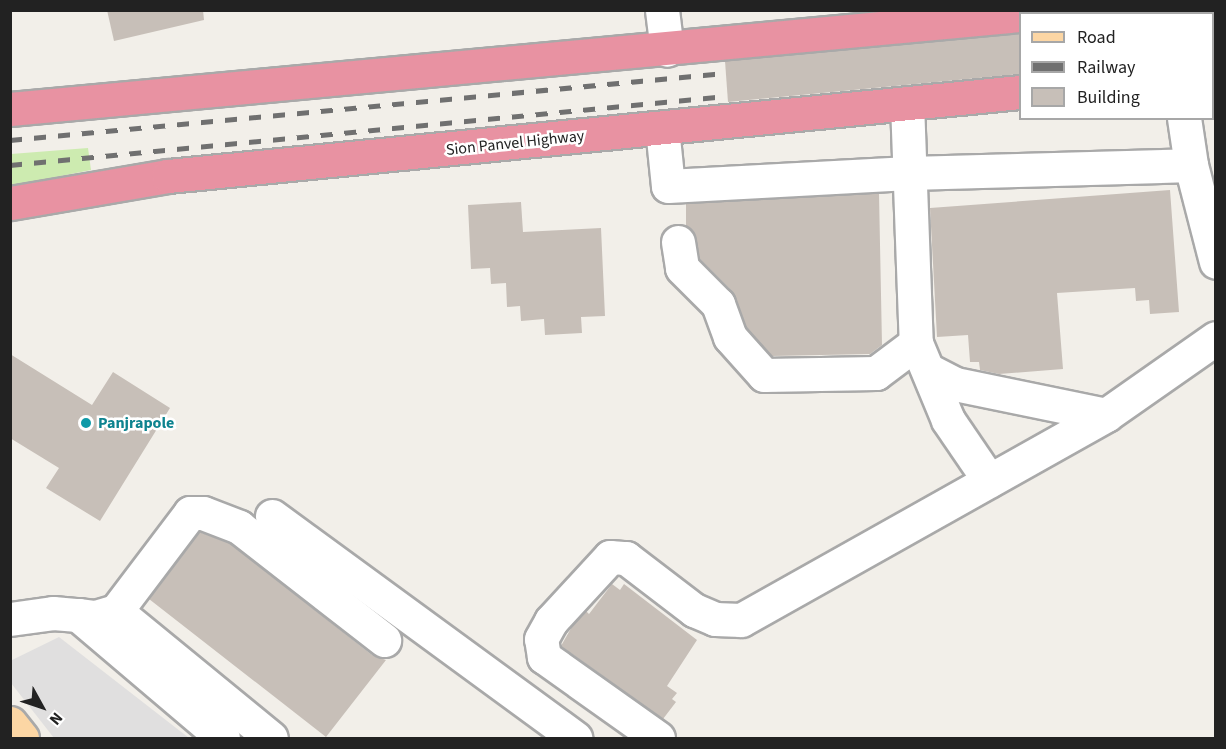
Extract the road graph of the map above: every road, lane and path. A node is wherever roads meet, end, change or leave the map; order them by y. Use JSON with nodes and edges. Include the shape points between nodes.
{"nodes":[{"id":1,"x":663,"y":10,"type":"edge"},
{"id":2,"x":1067,"y":10,"type":"edge"},
{"id":3,"x":1052,"y":12,"type":"edge"},
{"id":4,"x":1019,"y":15,"type":"edge"},
{"id":5,"x":667,"y":50,"type":"junction"},
{"id":6,"x":1019,"y":92,"type":"edge"},
{"id":7,"x":907,"y":103,"type":"junction"},
{"id":8,"x":10,"y":109,"type":"edge"},
{"id":9,"x":1184,"y":120,"type":"edge"},
{"id":10,"x":662,"y":128,"type":"junction"},
{"id":11,"x":1191,"y":165,"type":"junction"},
{"id":12,"x":909,"y":173,"type":"junction"},
{"id":13,"x":10,"y":203,"type":"edge"},
{"id":14,"x":672,"y":213,"type":"junction"},
{"id":15,"x":1215,"y":262,"type":"edge"},
{"id":16,"x":1215,"y":338,"type":"edge"},
{"id":17,"x":922,"y":357,"type":"junction"},
{"id":18,"x":1106,"y":415,"type":"junction"},
{"id":19,"x":989,"y":480,"type":"junction"},
{"id":20,"x":272,"y":516,"type":"dead end"},
{"id":21,"x":116,"y":611,"type":"junction"},
{"id":22,"x":78,"y":615,"type":"junction"},
{"id":23,"x":10,"y":619,"type":"edge"},
{"id":24,"x":384,"y":640,"type":"dead end"},
{"id":25,"x":223,"y":738,"type":"edge"},
{"id":26,"x":271,"y":738,"type":"edge"},
{"id":27,"x":574,"y":738,"type":"edge"},
{"id":28,"x":658,"y":738,"type":"edge"}],
"edges":[{"from":1,"to":5,"type":"street"},
{"from":2,"to":3,"type":"highway"},
{"from":4,"to":5,"type":"highway"},
{"from":5,"to":8,"type":"highway"},
{"from":6,"to":7,"type":"highway","name":"Sion Panvel Highway"},
{"from":7,"to":10,"type":"highway","name":"Sion Panvel Highway"},
{"from":7,"to":12,"type":"street"},
{"from":9,"to":11,"type":"street"},
{"from":10,"to":13,"type":"highway","name":"Sion Panvel Highway","via":[[168,176]]},
{"from":10,"to":14,"type":"street"},
{"from":11,"to":12,"type":"street"},
{"from":11,"to":15,"type":"street"},
{"from":12,"to":14,"type":"street"},
{"from":12,"to":17,"type":"street"},
{"from":14,"to":17,"type":"street","via":[[682,268],[718,304],[730,337],[764,375],[876,373]]},
{"from":16,"to":18,"type":"street"},
{"from":17,"to":18,"type":"street","via":[[955,384]]},
{"from":17,"to":19,"type":"street","via":[[948,420]]},
{"from":18,"to":19,"type":"street"},
{"from":19,"to":28,"type":"street","via":[[741,620],[715,619],[694,610],[626,558],[610,557],[551,621],[540,639],[544,657]]},
{"from":20,"to":27,"type":"street"},
{"from":21,"to":22,"type":"street","via":[[95,617]]},
{"from":21,"to":24,"type":"street","via":[[190,513],[203,513],[239,527]]},
{"from":21,"to":26,"type":"street"},
{"from":22,"to":23,"type":"street","via":[[53,613]]},
{"from":22,"to":25,"type":"street"}]}
